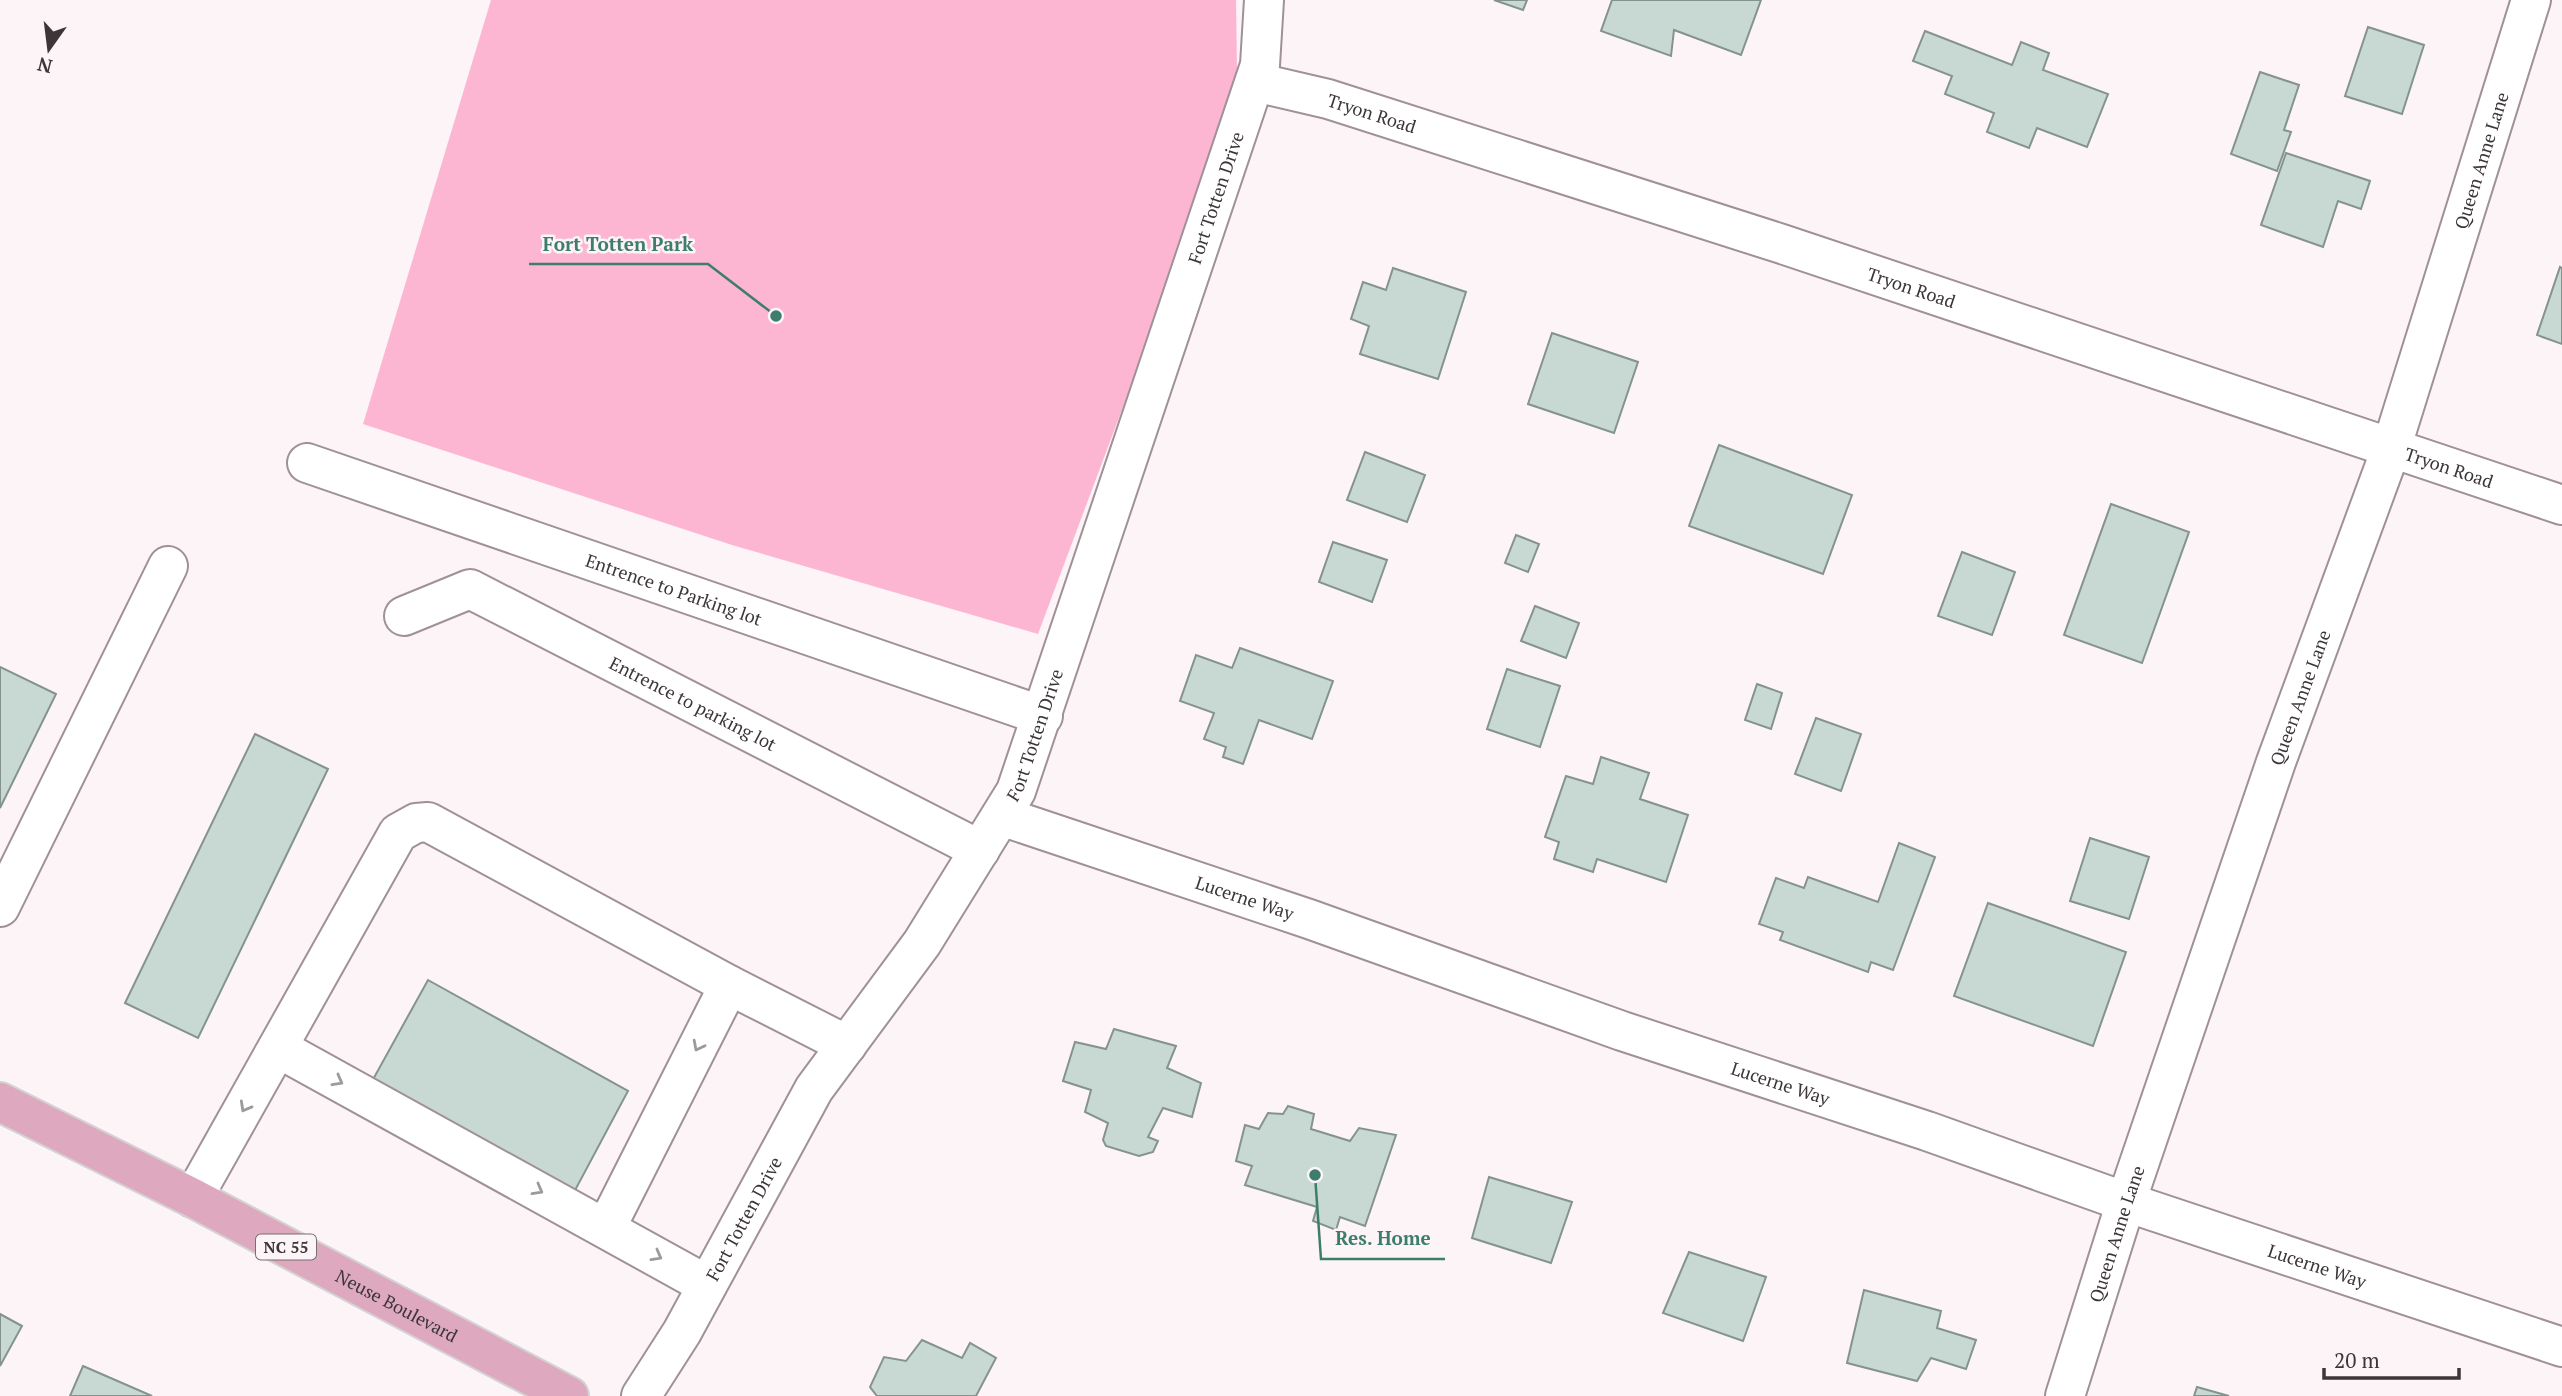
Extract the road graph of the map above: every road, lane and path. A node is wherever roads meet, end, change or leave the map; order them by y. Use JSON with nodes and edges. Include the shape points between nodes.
{"nodes":[{"id":1,"x":1264,"y":0,"type":"edge"},
{"id":2,"x":2531,"y":0,"type":"edge"},
{"id":3,"x":1255,"y":82,"type":"junction"},
{"id":4,"x":2391,"y":449,"type":"junction"},
{"id":5,"x":307,"y":463,"type":"dead end"},
{"id":6,"x":2562,"y":505,"type":"edge"},
{"id":7,"x":169,"y":566,"type":"dead end"},
{"id":8,"x":404,"y":616,"type":"dead end"},
{"id":9,"x":1043,"y":716,"type":"junction"},
{"id":10,"x":1001,"y":816,"type":"junction"},
{"id":11,"x":980,"y":850,"type":"junction"},
{"id":12,"x":0,"y":907,"type":"edge"},
{"id":13,"x":729,"y":985,"type":"junction"},
{"id":14,"x":847,"y":1045,"type":"junction"},
{"id":15,"x":278,"y":1048,"type":"junction"},
{"id":16,"x":0,"y":1102,"type":"edge"},
{"id":17,"x":193,"y":1198,"type":"junction"},
{"id":18,"x":2126,"y":1202,"type":"junction"},
{"id":19,"x":606,"y":1228,"type":"junction"},
{"id":20,"x":707,"y":1285,"type":"junction"},
{"id":21,"x":2562,"y":1347,"type":"edge"},
{"id":22,"x":569,"y":1396,"type":"edge"},
{"id":23,"x":641,"y":1396,"type":"edge"},
{"id":24,"x":2065,"y":1396,"type":"edge"}],
"edges":[{"from":1,"to":3,"type":"street","name":"Fort Totten Drive","via":[[1261,65]]},
{"from":2,"to":4,"type":"street","name":"Queen Anne Lane"},
{"from":3,"to":4,"type":"street","name":"Tryon Road","via":[[1328,99],[1782,244]]},
{"from":3,"to":9,"type":"street","name":"Fort Totten Drive"},
{"from":4,"to":6,"type":"street","name":"Tryon Road"},
{"from":4,"to":18,"type":"street","name":"Queen Anne Lane","via":[[2276,762]]},
{"from":5,"to":9,"type":"street","name":"Entrence to Parking lot"},
{"from":7,"to":12,"type":"street"},
{"from":8,"to":11,"type":"street","name":"Entrence to parking lot","via":[[470,589]]},
{"from":9,"to":10,"type":"street","name":"Fort Totten Drive","via":[[1016,791]]},
{"from":10,"to":11,"type":"street","name":"Fort Totten Drive"},
{"from":10,"to":18,"type":"street","name":"Lucerne Way"},
{"from":11,"to":14,"type":"street","name":"Fort Totten Drive","via":[[922,943]]},
{"from":13,"to":14,"type":"street"},
{"from":13,"to":15,"type":"street","via":[[428,822],[416,823],[398,833]]},
{"from":13,"to":19,"type":"street","one_way":true},
{"from":14,"to":20,"type":"street","name":"Fort Totten Drive","via":[[814,1089]]},
{"from":15,"to":17,"type":"street","one_way":true},
{"from":15,"to":19,"type":"street","one_way":true},
{"from":16,"to":17,"type":"main road","name":"Neuse Boulevard","number":"NC 55"},
{"from":17,"to":22,"type":"main road","name":"Neuse Boulevard","number":"NC 55"},
{"from":18,"to":21,"type":"street","name":"Lucerne Way"},
{"from":18,"to":24,"type":"street","name":"Queen Anne Lane"},
{"from":19,"to":20,"type":"street","one_way":true},
{"from":20,"to":23,"type":"street","name":"Fort Totten Drive"}]}
